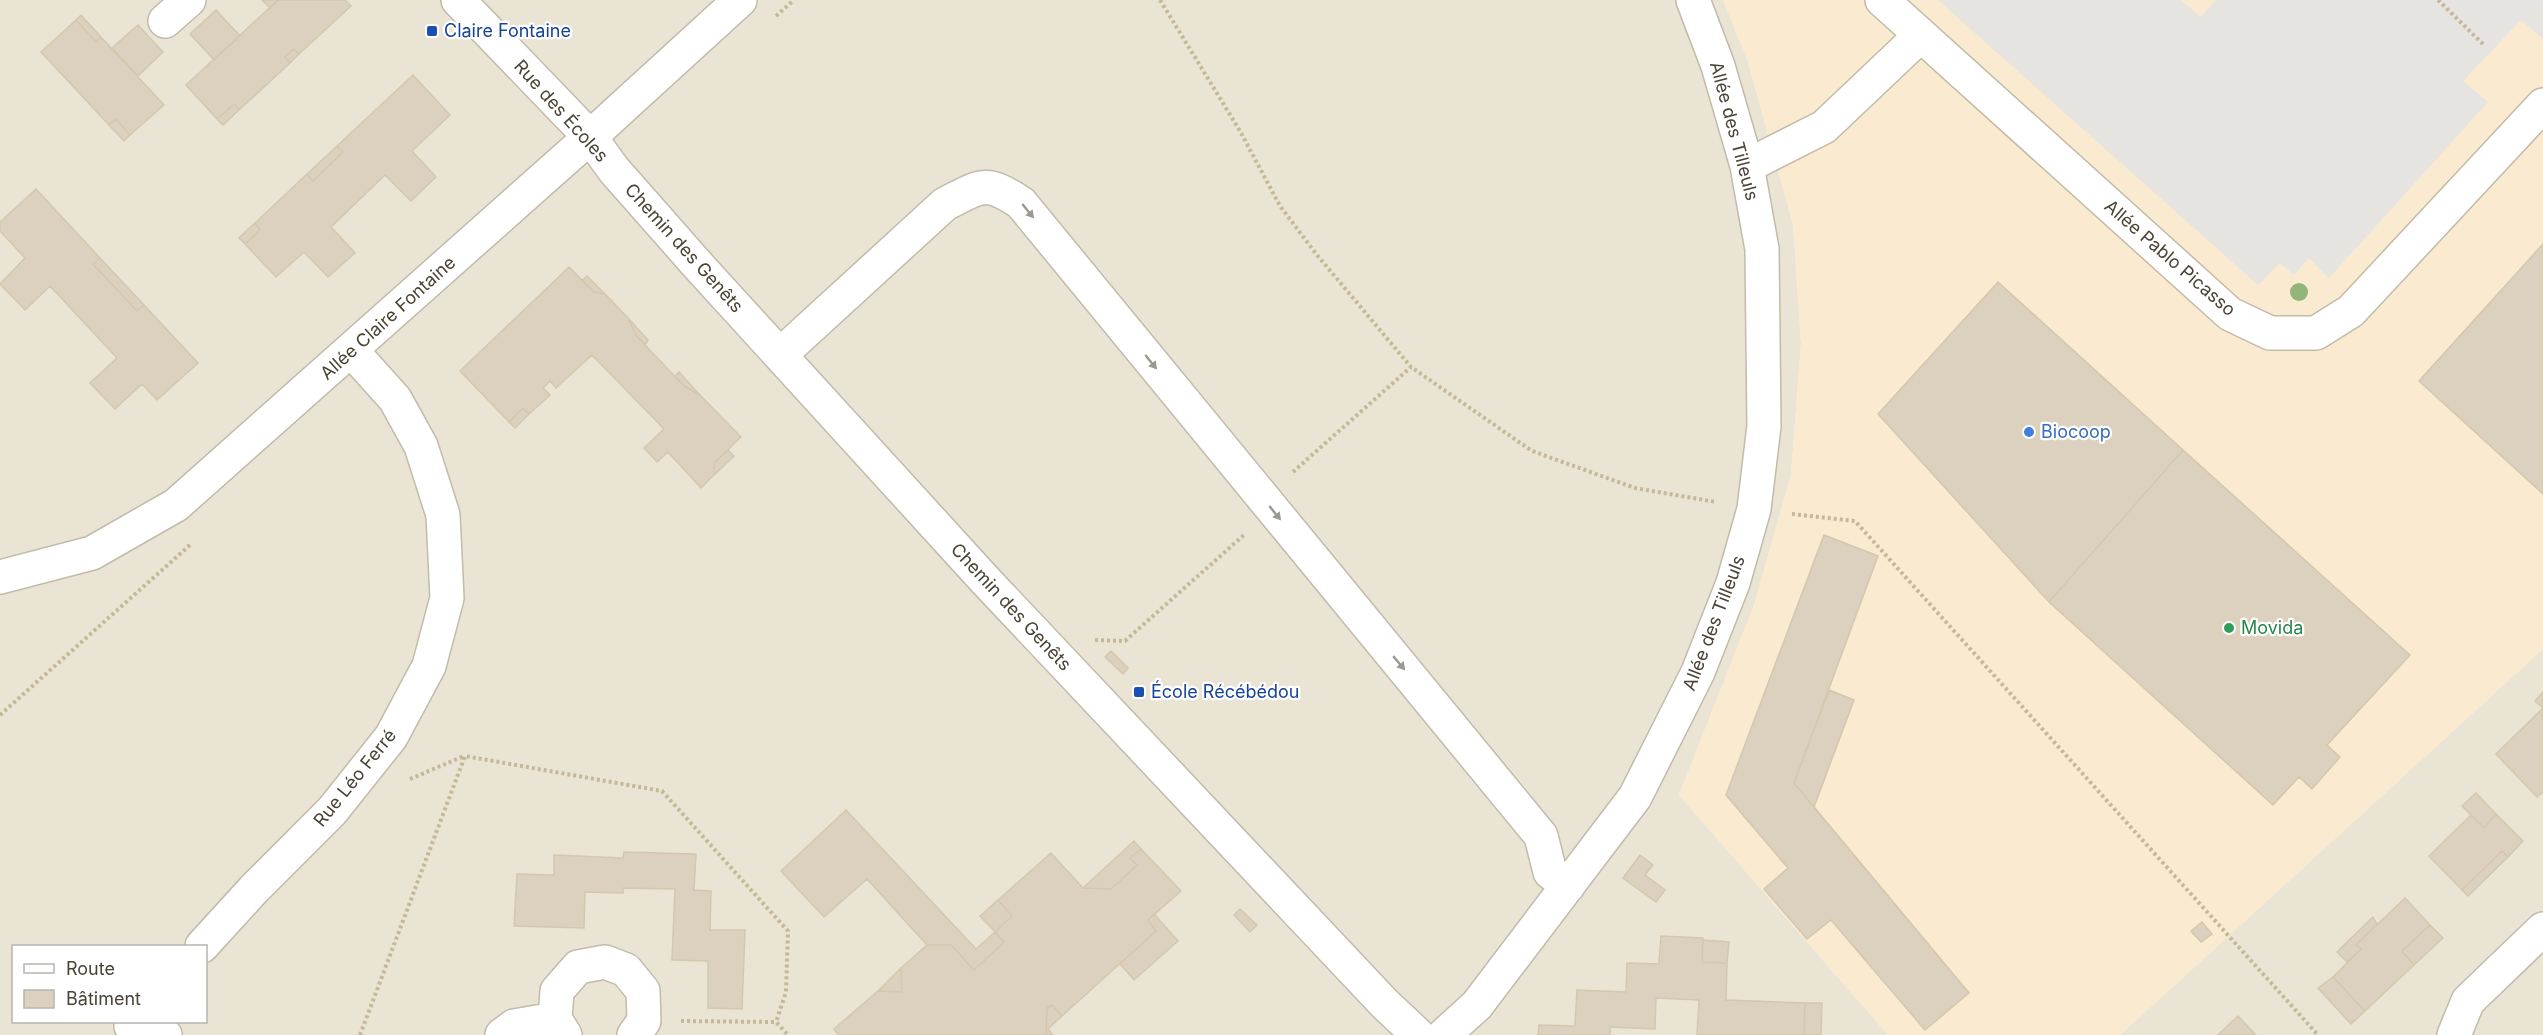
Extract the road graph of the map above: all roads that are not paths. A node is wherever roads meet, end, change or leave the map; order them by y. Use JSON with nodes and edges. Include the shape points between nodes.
{"nodes":[{"id":1,"x":189,"y":0,"type":"edge"},
{"id":2,"x":458,"y":0,"type":"edge"},
{"id":3,"x":740,"y":0,"type":"edge"},
{"id":4,"x":1693,"y":0,"type":"edge"},
{"id":5,"x":1882,"y":0,"type":"edge"},
{"id":6,"x":165,"y":21,"type":"dead end"},
{"id":7,"x":1920,"y":36,"type":"junction"},
{"id":8,"x":2543,"y":105,"type":"edge"},
{"id":9,"x":590,"y":137,"type":"junction"},
{"id":10,"x":1747,"y":166,"type":"junction"},
{"id":11,"x":614,"y":170,"type":"joint"},
{"id":12,"x":351,"y":350,"type":"junction"},
{"id":13,"x":780,"y":355,"type":"junction"},
{"id":14,"x":0,"y":577,"type":"edge"},
{"id":15,"x":1568,"y":886,"type":"junction"},
{"id":16,"x":2543,"y":929,"type":"edge"},
{"id":17,"x":203,"y":945,"type":"edge"},
{"id":18,"x":560,"y":1027,"type":"edge"},
{"id":19,"x":130,"y":1028,"type":"edge"},
{"id":20,"x":639,"y":1028,"type":"edge"},
{"id":21,"x":165,"y":1035,"type":"edge"},
{"id":22,"x":502,"y":1035,"type":"edge"},
{"id":23,"x":1418,"y":1035,"type":"edge"},
{"id":24,"x":1444,"y":1035,"type":"edge"},
{"id":25,"x":2454,"y":1035,"type":"edge"}],
"edges":[{"from":1,"to":6,"type":"street"},
{"from":2,"to":9,"type":"street","name":"Rue des Écoles"},
{"from":3,"to":9,"type":"street","name":"Allée Claire Fontaine"},
{"from":4,"to":10,"type":"street","name":"Allée des Tilleuls","via":[[1718,66]]},
{"from":5,"to":7,"type":"street","name":"Allée Pablo Picasso"},
{"from":7,"to":8,"type":"street","name":"Allée Pablo Picasso","via":[[2230,314],[2270,333],[2316,333],[2351,311]]},
{"from":7,"to":10,"type":"street","via":[[1824,127]]},
{"from":9,"to":11,"type":"street","name":"Rue des Écoles"},
{"from":9,"to":12,"type":"street","name":"Allée Claire Fontaine"},
{"from":10,"to":15,"type":"street","name":"Allée des Tilleuls","via":[[1762,249],[1764,336],[1764,426],[1754,509],[1733,583],[1698,672],[1667,736],[1635,797]]},
{"from":11,"to":13,"type":"street","name":"Chemin des Genêts"},
{"from":12,"to":14,"type":"street","name":"Allée Claire Fontaine","via":[[176,505],[92,553]]},
{"from":12,"to":17,"type":"street","name":"Rue Léo Ferré","via":[[394,399],[421,446],[443,515],[447,598],[429,666],[391,737],[332,811]]},
{"from":13,"to":15,"type":"street","one_way":true,"via":[[945,204],[978,187],[998,188],[1021,202],[1541,836],[1550,872]]},
{"from":13,"to":23,"type":"street","name":"Chemin des Genêts","via":[[1057,657]]},
{"from":15,"to":24,"type":"street","name":"Allée des Tilleuls","via":[[1477,1005]]},
{"from":16,"to":25,"type":"street","via":[[2468,1001]]},
{"from":18,"to":20,"type":"street","via":[[556,991],[578,967],[605,962],[626,970],[643,992]]},
{"from":18,"to":22,"type":"street","via":[[514,1026]]},
{"from":19,"to":21,"type":"street"}]}
